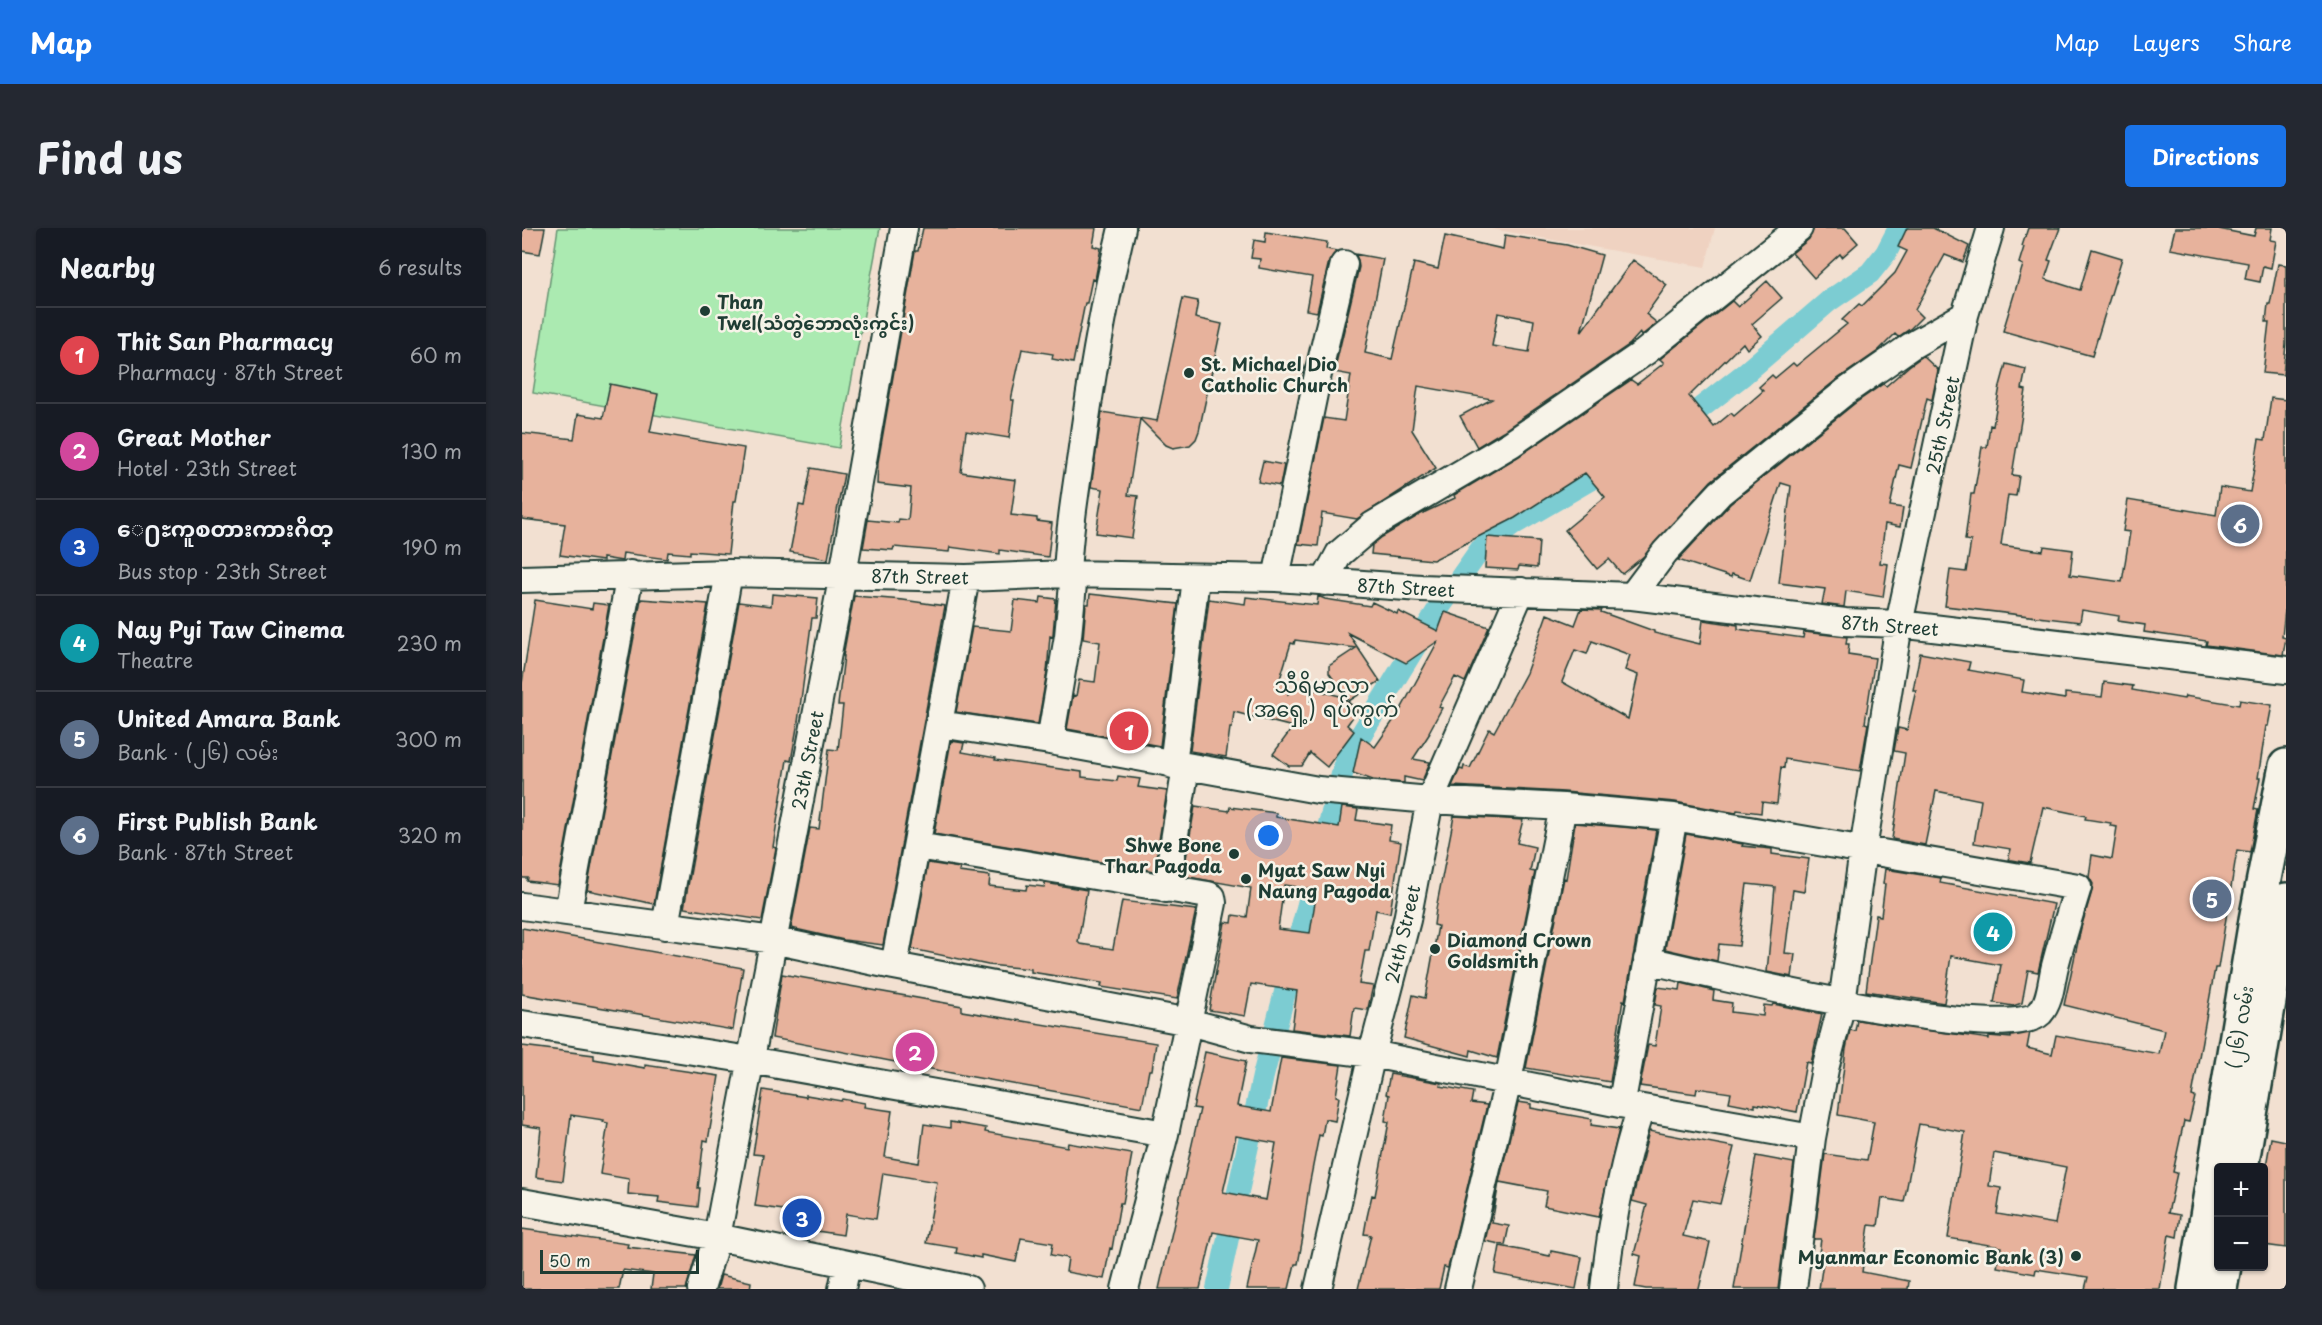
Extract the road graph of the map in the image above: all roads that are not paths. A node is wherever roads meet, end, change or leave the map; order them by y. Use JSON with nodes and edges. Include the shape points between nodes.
{"nodes":[{"id":1,"x":904,"y":228,"type":"edge"},
{"id":2,"x":1122,"y":228,"type":"edge"},
{"id":3,"x":1798,"y":228,"type":"edge"},
{"id":4,"x":1991,"y":228,"type":"edge"},
{"id":5,"x":1344,"y":264,"type":"dead end"},
{"id":6,"x":1965,"y":315,"type":"junction"},
{"id":7,"x":729,"y":573,"type":"junction"},
{"id":8,"x":630,"y":574,"type":"junction"},
{"id":9,"x":843,"y":574,"type":"junction"},
{"id":10,"x":1071,"y":574,"type":"junction"},
{"id":11,"x":966,"y":578,"type":"junction"},
{"id":12,"x":1196,"y":578,"type":"junction"},
{"id":13,"x":1276,"y":578,"type":"junction"},
{"id":14,"x":523,"y":582,"type":"edge"},
{"id":15,"x":1324,"y":582,"type":"junction"},
{"id":16,"x":1521,"y":591,"type":"junction"},
{"id":17,"x":1632,"y":596,"type":"junction"},
{"id":18,"x":1899,"y":624,"type":"junction"},
{"id":19,"x":2286,"y":670,"type":"edge"},
{"id":20,"x":939,"y":724,"type":"junction"},
{"id":21,"x":1050,"y":741,"type":"junction"},
{"id":22,"x":1179,"y":766,"type":"junction"},
{"id":23,"x":2286,"y":766,"type":"edge"},
{"id":24,"x":1430,"y":800,"type":"junction"},
{"id":25,"x":1563,"y":807,"type":"junction"},
{"id":26,"x":1674,"y":817,"type":"junction"},
{"id":27,"x":917,"y":846,"type":"junction"},
{"id":28,"x":1863,"y":850,"type":"junction"},
{"id":29,"x":1166,"y":889,"type":"junction"},
{"id":30,"x":2286,"y":900,"type":"edge"},
{"id":31,"x":522,"y":906,"type":"edge"},
{"id":32,"x":567,"y":912,"type":"junction"},
{"id":33,"x":665,"y":926,"type":"junction"},
{"id":34,"x":773,"y":940,"type":"junction"},
{"id":35,"x":1647,"y":960,"type":"junction"},
{"id":36,"x":894,"y":966,"type":"junction"},
{"id":37,"x":2279,"y":981,"type":"edge"},
{"id":38,"x":1842,"y":1003,"type":"junction"},
{"id":39,"x":1189,"y":1022,"type":"junction"},
{"id":40,"x":522,"y":1024,"type":"edge"},
{"id":41,"x":1372,"y":1054,"type":"junction"},
{"id":42,"x":750,"y":1060,"type":"junction"},
{"id":43,"x":1508,"y":1081,"type":"junction"},
{"id":44,"x":1630,"y":1106,"type":"junction"},
{"id":45,"x":1165,"y":1134,"type":"junction"},
{"id":46,"x":1812,"y":1138,"type":"junction"},
{"id":47,"x":2242,"y":1163,"type":"edge"},
{"id":48,"x":522,"y":1202,"type":"edge"},
{"id":49,"x":717,"y":1236,"type":"junction"},
{"id":50,"x":2223,"y":1271,"type":"edge"},
{"id":51,"x":845,"y":1277,"type":"edge"},
{"id":52,"x":701,"y":1289,"type":"edge"},
{"id":53,"x":968,"y":1289,"type":"edge"},
{"id":54,"x":1125,"y":1289,"type":"edge"},
{"id":55,"x":1318,"y":1289,"type":"edge"},
{"id":56,"x":1458,"y":1289,"type":"edge"},
{"id":57,"x":1604,"y":1289,"type":"edge"},
{"id":58,"x":1793,"y":1289,"type":"edge"},
{"id":59,"x":2195,"y":1289,"type":"edge"},
{"id":60,"x":2220,"y":1289,"type":"edge"}],
"edges":[{"from":1,"to":9,"type":"street","name":"23th Street"},
{"from":2,"to":10,"type":"street","via":[[1105,299],[1069,531]]},
{"from":3,"to":15,"type":"street","via":[[1645,352],[1511,444],[1373,525],[1339,554]]},
{"from":4,"to":6,"type":"street","name":"25th Street"},
{"from":5,"to":13,"type":"street"},
{"from":6,"to":17,"type":"street","via":[[1911,346],[1845,392],[1720,493],[1665,552]]},
{"from":6,"to":18,"type":"street","name":"25th Street"},
{"from":7,"to":8,"type":"street","name":"87th Street"},
{"from":7,"to":9,"type":"street","name":"87th Street"},
{"from":7,"to":33,"type":"street"},
{"from":8,"to":14,"type":"street","name":"87th Street"},
{"from":8,"to":32,"type":"street"},
{"from":9,"to":11,"type":"street","name":"87th Street"},
{"from":9,"to":34,"type":"street","name":"23th Street"},
{"from":10,"to":11,"type":"street","name":"87th Street"},
{"from":10,"to":12,"type":"street","name":"87th Street"},
{"from":10,"to":21,"type":"street","via":[[1068,636]]},
{"from":11,"to":20,"type":"street"},
{"from":12,"to":13,"type":"street","name":"87th Street"},
{"from":12,"to":22,"type":"street"},
{"from":13,"to":15,"type":"street","name":"87th Street"},
{"from":15,"to":16,"type":"street","name":"87th Street"},
{"from":16,"to":17,"type":"street","name":"87th Street"},
{"from":16,"to":24,"type":"street","name":"24th Street"},
{"from":17,"to":18,"type":"street","name":"87th Street","via":[[1845,622]]},
{"from":18,"to":19,"type":"street","name":"87th Street"},
{"from":18,"to":28,"type":"street","name":"25th Street"},
{"from":20,"to":21,"type":"street"},
{"from":20,"to":27,"type":"street"},
{"from":21,"to":22,"type":"street"},
{"from":22,"to":24,"type":"street","via":[[1318,790]]},
{"from":22,"to":29,"type":"street"},
{"from":23,"to":59,"type":"main road","name":"(၂၆) လမ်း","via":[[2256,920]]},
{"from":24,"to":25,"type":"street"},
{"from":24,"to":41,"type":"street","name":"24th Street","via":[[1407,920]]},
{"from":25,"to":26,"type":"street"},
{"from":25,"to":43,"type":"street"},
{"from":26,"to":28,"type":"street"},
{"from":26,"to":35,"type":"street"},
{"from":27,"to":29,"type":"street"},
{"from":27,"to":36,"type":"street"},
{"from":28,"to":38,"type":"street","name":"25th Street"},
{"from":28,"to":38,"type":"street","via":[[2078,887],[2047,1002],[2036,1016],[2016,1021],[1952,1019]]},
{"from":29,"to":39,"type":"street","via":[[1212,897]]},
{"from":30,"to":37,"type":"main road","name":"(၂၆) လမ်း"},
{"from":31,"to":32,"type":"street"},
{"from":32,"to":33,"type":"street"},
{"from":33,"to":34,"type":"street"},
{"from":34,"to":36,"type":"street"},
{"from":34,"to":42,"type":"street","name":"23th Street"},
{"from":35,"to":38,"type":"street"},
{"from":35,"to":44,"type":"street","via":[[1624,1090]]},
{"from":36,"to":39,"type":"street"},
{"from":37,"to":47,"type":"main road","name":"(၂၆) လမ်း"},
{"from":38,"to":46,"type":"street","name":"25th Street"},
{"from":39,"to":41,"type":"street","via":[[1251,1039]]},
{"from":39,"to":45,"type":"street"},
{"from":40,"to":42,"type":"street"},
{"from":41,"to":43,"type":"street"},
{"from":41,"to":55,"type":"street","name":"24th Street"},
{"from":42,"to":45,"type":"street"},
{"from":42,"to":49,"type":"street","name":"23th Street"},
{"from":43,"to":44,"type":"street"},
{"from":43,"to":56,"type":"street"},
{"from":44,"to":46,"type":"street"},
{"from":44,"to":57,"type":"street"},
{"from":45,"to":54,"type":"street"},
{"from":46,"to":58,"type":"street","name":"25th Street"},
{"from":48,"to":49,"type":"street"},
{"from":49,"to":51,"type":"street"},
{"from":49,"to":52,"type":"street","name":"23th Street"},
{"from":50,"to":60,"type":"main road"},
{"from":51,"to":53,"type":"street"}]}
